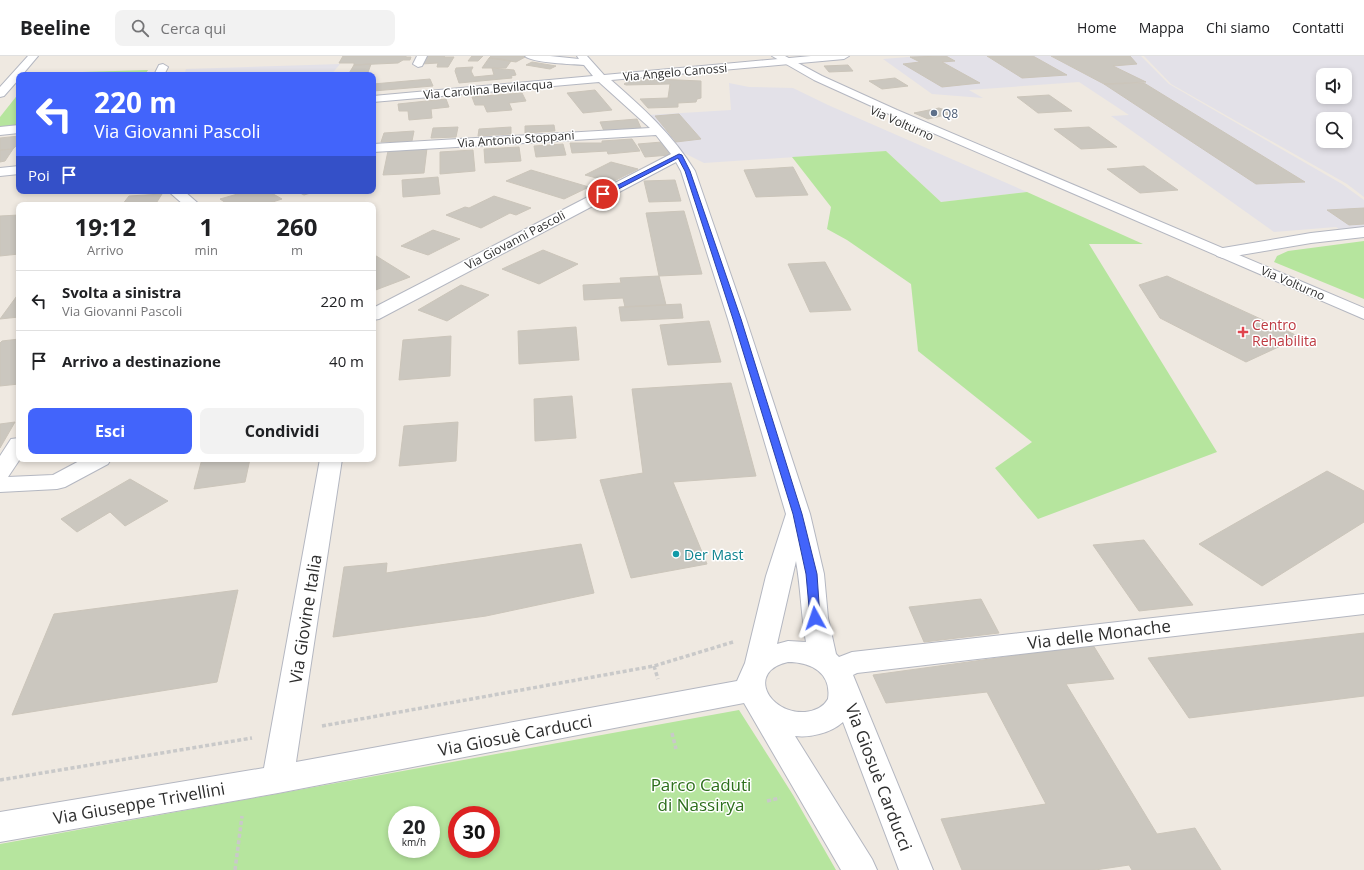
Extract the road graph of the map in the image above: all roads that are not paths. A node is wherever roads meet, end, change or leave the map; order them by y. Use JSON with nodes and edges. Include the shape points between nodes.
{"nodes":[{"id":1,"x":33,"y":56,"type":"edge"},
{"id":2,"x":530,"y":56,"type":"edge"},
{"id":3,"x":760,"y":56,"type":"edge"},
{"id":4,"x":844,"y":56,"type":"edge"},
{"id":5,"x":804,"y":58,"type":"edge"},
{"id":6,"x":584,"y":59,"type":"edge"},
{"id":7,"x":778,"y":60,"type":"edge"},
{"id":8,"x":19,"y":72,"type":"edge"},
{"id":9,"x":16,"y":76,"type":"edge"},
{"id":10,"x":602,"y":79,"type":"junction"},
{"id":11,"x":0,"y":94,"type":"edge"},
{"id":12,"x":376,"y":99,"type":"edge"},
{"id":13,"x":16,"y":130,"type":"edge"},
{"id":14,"x":0,"y":131,"type":"edge"},
{"id":15,"x":659,"y":131,"type":"junction"},
{"id":16,"x":376,"y":148,"type":"edge"},
{"id":17,"x":679,"y":155,"type":"junction"},
{"id":18,"x":16,"y":170,"type":"edge"},
{"id":19,"x":0,"y":172,"type":"edge"},
{"id":20,"x":1364,"y":232,"type":"edge"},
{"id":21,"x":1223,"y":253,"type":"junction"},
{"id":22,"x":376,"y":313,"type":"edge"},
{"id":23,"x":1364,"y":314,"type":"edge"},
{"id":24,"x":16,"y":449,"type":"edge"},
{"id":25,"x":94,"y":462,"type":"edge"},
{"id":26,"x":331,"y":462,"type":"edge"},
{"id":27,"x":0,"y":473,"type":"edge"},
{"id":28,"x":0,"y":485,"type":"edge"},
{"id":29,"x":798,"y":514,"type":"junction"},
{"id":30,"x":1364,"y":604,"type":"edge"},
{"id":31,"x":834,"y":671,"type":"junction"},
{"id":32,"x":757,"y":687,"type":"junction"},
{"id":33,"x":278,"y":779,"type":"junction"},
{"id":34,"x":0,"y":827,"type":"edge"},
{"id":35,"x":860,"y":870,"type":"edge"},
{"id":36,"x":916,"y":870,"type":"edge"}],
"edges":[{"from":1,"to":8,"type":"street"},
{"from":2,"to":6,"type":"street","via":[[563,61]]},
{"from":3,"to":7,"type":"street","name":"Via Volturno"},
{"from":4,"to":5,"type":"street","name":"Via Angelo Canossi"},
{"from":5,"to":7,"type":"street","name":"Via Angelo Canossi"},
{"from":6,"to":10,"type":"street","name":"Via Giosuè Carducci"},
{"from":7,"to":10,"type":"street","name":"Via Angelo Canossi"},
{"from":7,"to":21,"type":"street","name":"Via Volturno","via":[[1048,180]]},
{"from":9,"to":11,"type":"street"},
{"from":10,"to":12,"type":"street","name":"Via Carolina Bevilacqua"},
{"from":10,"to":15,"type":"street","name":"Via Giosuè Carducci"},
{"from":13,"to":14,"type":"street"},
{"from":15,"to":16,"type":"street","name":"Via Antonio Stoppani"},
{"from":15,"to":17,"type":"street","name":"Via Giosuè Carducci"},
{"from":17,"to":22,"type":"street","name":"Via Giovanni Pascoli"},
{"from":17,"to":29,"type":"street","name":"Via Giosuè Carducci","via":[[688,171]]},
{"from":18,"to":19,"type":"street"},
{"from":20,"to":21,"type":"street","name":"Via Volturno"},
{"from":21,"to":23,"type":"street","name":"Via Volturno"},
{"from":24,"to":27,"type":"street"},
{"from":25,"to":28,"type":"street","via":[[57,482]]},
{"from":26,"to":33,"type":"street","name":"Via Giovine Italia"},
{"from":29,"to":31,"type":"street","name":"Via Giosuè Carducci","via":[[811,574],[815,618]]},
{"from":29,"to":32,"type":"street","via":[[779,576]]},
{"from":30,"to":31,"type":"street","name":"Via delle Monache","via":[[852,663]]},
{"from":31,"to":32,"type":"street","name":"Via Giosuè Carducci","via":[[806,652],[789,651],[771,656]]},
{"from":31,"to":32,"type":"street","name":"Via Giosuè Carducci","via":[[843,700],[837,711],[824,720],[806,725],[790,723],[771,716]]},
{"from":31,"to":36,"type":"street","name":"Via Giosuè Carducci"},
{"from":32,"to":33,"type":"street","name":"Via Giosuè Carducci"},
{"from":32,"to":35,"type":"street"},
{"from":33,"to":34,"type":"street","name":"Via Giuseppe Trivellini"}]}
